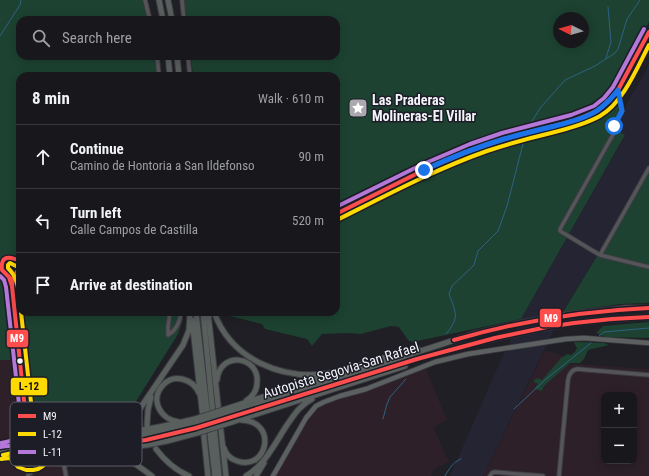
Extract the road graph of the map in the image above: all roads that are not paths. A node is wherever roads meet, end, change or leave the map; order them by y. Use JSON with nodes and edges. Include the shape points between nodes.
{"nodes":[{"id":1,"x":145,"y":0,"type":"edge"},
{"id":2,"x":159,"y":0,"type":"edge"},
{"id":3,"x":168,"y":0,"type":"edge"},
{"id":4,"x":182,"y":0,"type":"edge"},
{"id":5,"x":149,"y":16,"type":"edge"},
{"id":6,"x":162,"y":16,"type":"edge"},
{"id":7,"x":171,"y":16,"type":"edge"},
{"id":8,"x":184,"y":16,"type":"edge"},
{"id":9,"x":649,"y":32,"type":"edge"},
{"id":10,"x":157,"y":60,"type":"edge"},
{"id":11,"x":168,"y":60,"type":"edge"},
{"id":12,"x":178,"y":60,"type":"edge"},
{"id":13,"x":188,"y":60,"type":"edge"},
{"id":14,"x":158,"y":72,"type":"edge"},
{"id":15,"x":170,"y":72,"type":"edge"},
{"id":16,"x":180,"y":72,"type":"edge"},
{"id":17,"x":190,"y":72,"type":"edge"},
{"id":18,"x":618,"y":90,"type":"junction"},
{"id":19,"x":649,"y":168,"type":"edge"},
{"id":20,"x":340,"y":212,"type":"edge"},
{"id":21,"x":598,"y":254,"type":"junction"},
{"id":22,"x":16,"y":259,"type":"edge"},
{"id":23,"x":649,"y":267,"type":"edge"},
{"id":24,"x":5,"y":274,"type":"junction"},
{"id":25,"x":14,"y":274,"type":"joint"},
{"id":26,"x":12,"y":286,"type":"junction"},
{"id":27,"x":649,"y":308,"type":"edge"},
{"id":28,"x":169,"y":316,"type":"edge"},
{"id":29,"x":180,"y":316,"type":"edge"},
{"id":30,"x":191,"y":316,"type":"edge"},
{"id":31,"x":191,"y":316,"type":"edge"},
{"id":32,"x":196,"y":316,"type":"edge"},
{"id":33,"x":204,"y":316,"type":"edge"},
{"id":34,"x":208,"y":316,"type":"edge"},
{"id":35,"x":216,"y":316,"type":"edge"},
{"id":36,"x":649,"y":317,"type":"edge"},
{"id":37,"x":473,"y":334,"type":"junction"},
{"id":38,"x":649,"y":343,"type":"edge"},
{"id":39,"x":472,"y":344,"type":"junction"},
{"id":40,"x":370,"y":362,"type":"junction"},
{"id":41,"x":167,"y":370,"type":"junction"},
{"id":42,"x":649,"y":375,"type":"edge"},
{"id":43,"x":345,"y":386,"type":"junction"},
{"id":44,"x":217,"y":397,"type":"junction"},
{"id":45,"x":25,"y":402,"type":"edge"},
{"id":46,"x":201,"y":405,"type":"junction"},
{"id":47,"x":235,"y":406,"type":"junction"},
{"id":48,"x":142,"y":407,"type":"edge"},
{"id":49,"x":300,"y":408,"type":"junction"},
{"id":50,"x":231,"y":415,"type":"junction"},
{"id":51,"x":188,"y":420,"type":"junction"},
{"id":52,"x":147,"y":425,"type":"dead end"},
{"id":53,"x":196,"y":426,"type":"junction"},
{"id":54,"x":142,"y":430,"type":"edge"},
{"id":55,"x":142,"y":435,"type":"edge"},
{"id":56,"x":142,"y":440,"type":"edge"},
{"id":57,"x":222,"y":440,"type":"junction"},
{"id":58,"x":142,"y":445,"type":"edge"},
{"id":59,"x":10,"y":448,"type":"edge"},
{"id":60,"x":0,"y":449,"type":"edge"},
{"id":61,"x":156,"y":449,"type":"dead end"},
{"id":62,"x":10,"y":452,"type":"edge"},
{"id":63,"x":0,"y":453,"type":"edge"},
{"id":64,"x":28,"y":466,"type":"edge"},
{"id":65,"x":33,"y":466,"type":"edge"},
{"id":66,"x":64,"y":466,"type":"edge"},
{"id":67,"x":137,"y":466,"type":"edge"},
{"id":68,"x":29,"y":476,"type":"edge"},
{"id":69,"x":66,"y":476,"type":"edge"},
{"id":70,"x":152,"y":476,"type":"edge"},
{"id":71,"x":189,"y":476,"type":"edge"},
{"id":72,"x":208,"y":476,"type":"edge"},
{"id":73,"x":215,"y":476,"type":"edge"},
{"id":74,"x":219,"y":476,"type":"edge"},
{"id":75,"x":226,"y":476,"type":"edge"},
{"id":76,"x":246,"y":476,"type":"edge"},
{"id":77,"x":256,"y":476,"type":"edge"},
{"id":78,"x":274,"y":476,"type":"edge"},
{"id":79,"x":490,"y":476,"type":"edge"},
{"id":80,"x":543,"y":476,"type":"edge"},
{"id":81,"x":559,"y":476,"type":"edge"}],
"edges":[{"from":1,"to":5,"type":"street"},
{"from":2,"to":6,"type":"highway"},
{"from":3,"to":7,"type":"highway"},
{"from":4,"to":8,"type":"street"},
{"from":9,"to":18,"type":"main road"},
{"from":10,"to":14,"type":"street"},
{"from":11,"to":15,"type":"highway"},
{"from":12,"to":16,"type":"highway"},
{"from":13,"to":17,"type":"street"},
{"from":18,"to":20,"type":"main road","via":[[605,104],[590,114],[472,150],[424,170]]},
{"from":18,"to":21,"type":"street","via":[[622,111],[614,126],[616,131],[560,229],[564,235]]},
{"from":19,"to":21,"type":"street"},
{"from":21,"to":23,"type":"street"},
{"from":22,"to":24,"type":"main road","via":[[10,257],[3,261],[1,268]]},
{"from":24,"to":25,"type":"main road"},
{"from":24,"to":26,"type":"main road","via":[[10,278]]},
{"from":25,"to":26,"type":"main road"},
{"from":26,"to":45,"type":"main road"},
{"from":27,"to":37,"type":"highway","name":"Autopista Segovia-San Rafael","via":[[626,308],[562,316]]},
{"from":28,"to":29,"type":"street","via":[[168,335],[177,326]]},
{"from":30,"to":41,"type":"highway","via":[[185,340]]},
{"from":31,"to":46,"type":"highway"},
{"from":32,"to":73,"type":"highway"},
{"from":33,"to":74,"type":"highway"},
{"from":34,"to":44,"type":"highway"},
{"from":35,"to":40,"type":"highway","via":[[220,326],[236,346],[264,366],[283,372],[321,375]]},
{"from":36,"to":39,"type":"highway","name":"Autopista Segovia-San Rafael","via":[[575,323]]},
{"from":37,"to":40,"type":"highway"},
{"from":37,"to":50,"type":"highway","name":"Autopista Segovia-San Rafael"},
{"from":38,"to":78,"type":"main road","via":[[566,339],[468,354],[435,362],[314,408]]},
{"from":39,"to":43,"type":"highway"},
{"from":39,"to":50,"type":"highway","name":"Autopista Segovia-San Rafael"},
{"from":40,"to":47,"type":"highway"},
{"from":41,"to":48,"type":"highway"},
{"from":41,"to":52,"type":"highway","via":[[150,401]]},
{"from":42,"to":81,"type":"street","via":[[577,369],[572,371],[568,378]]},
{"from":43,"to":49,"type":"highway","via":[[308,401]]},
{"from":43,"to":50,"type":"highway"},
{"from":44,"to":47,"type":"highway","via":[[218,375],[223,366],[232,360],[250,364],[257,378],[255,391],[251,397]]},
{"from":44,"to":57,"type":"highway"},
{"from":46,"to":51,"type":"highway","via":[[198,390],[190,381],[176,379],[163,386],[157,401],[161,413],[172,421]]},
{"from":46,"to":72,"type":"highway"},
{"from":47,"to":50,"type":"highway"},
{"from":49,"to":76,"type":"highway","via":[[264,460]]},
{"from":49,"to":77,"type":"highway"},
{"from":50,"to":53,"type":"highway","name":"Autopista Segovia-San Rafael","bridge":true},
{"from":50,"to":53,"type":"highway","bridge":true},
{"from":50,"to":57,"type":"highway","via":[[240,420],[254,422],[260,427],[264,433],[264,449],[258,458],[240,462],[226,453]]},
{"from":51,"to":53,"type":"highway"},
{"from":51,"to":54,"type":"highway"},
{"from":53,"to":55,"type":"highway","name":"Autopista Segovia-San Rafael"},
{"from":53,"to":56,"type":"highway","name":"Autopista Segovia-San Rafael"},
{"from":53,"to":58,"type":"highway","via":[[167,441]]},
{"from":57,"to":75,"type":"highway"},
{"from":59,"to":60,"type":"main road"},
{"from":61,"to":71,"type":"highway","via":[[169,463]]},
{"from":62,"to":63,"type":"main road"},
{"from":64,"to":68,"type":"street"},
{"from":65,"to":68,"type":"street"},
{"from":66,"to":69,"type":"street"},
{"from":67,"to":70,"type":"highway"},
{"from":79,"to":80,"type":"street","via":[[494,472]]}]}
